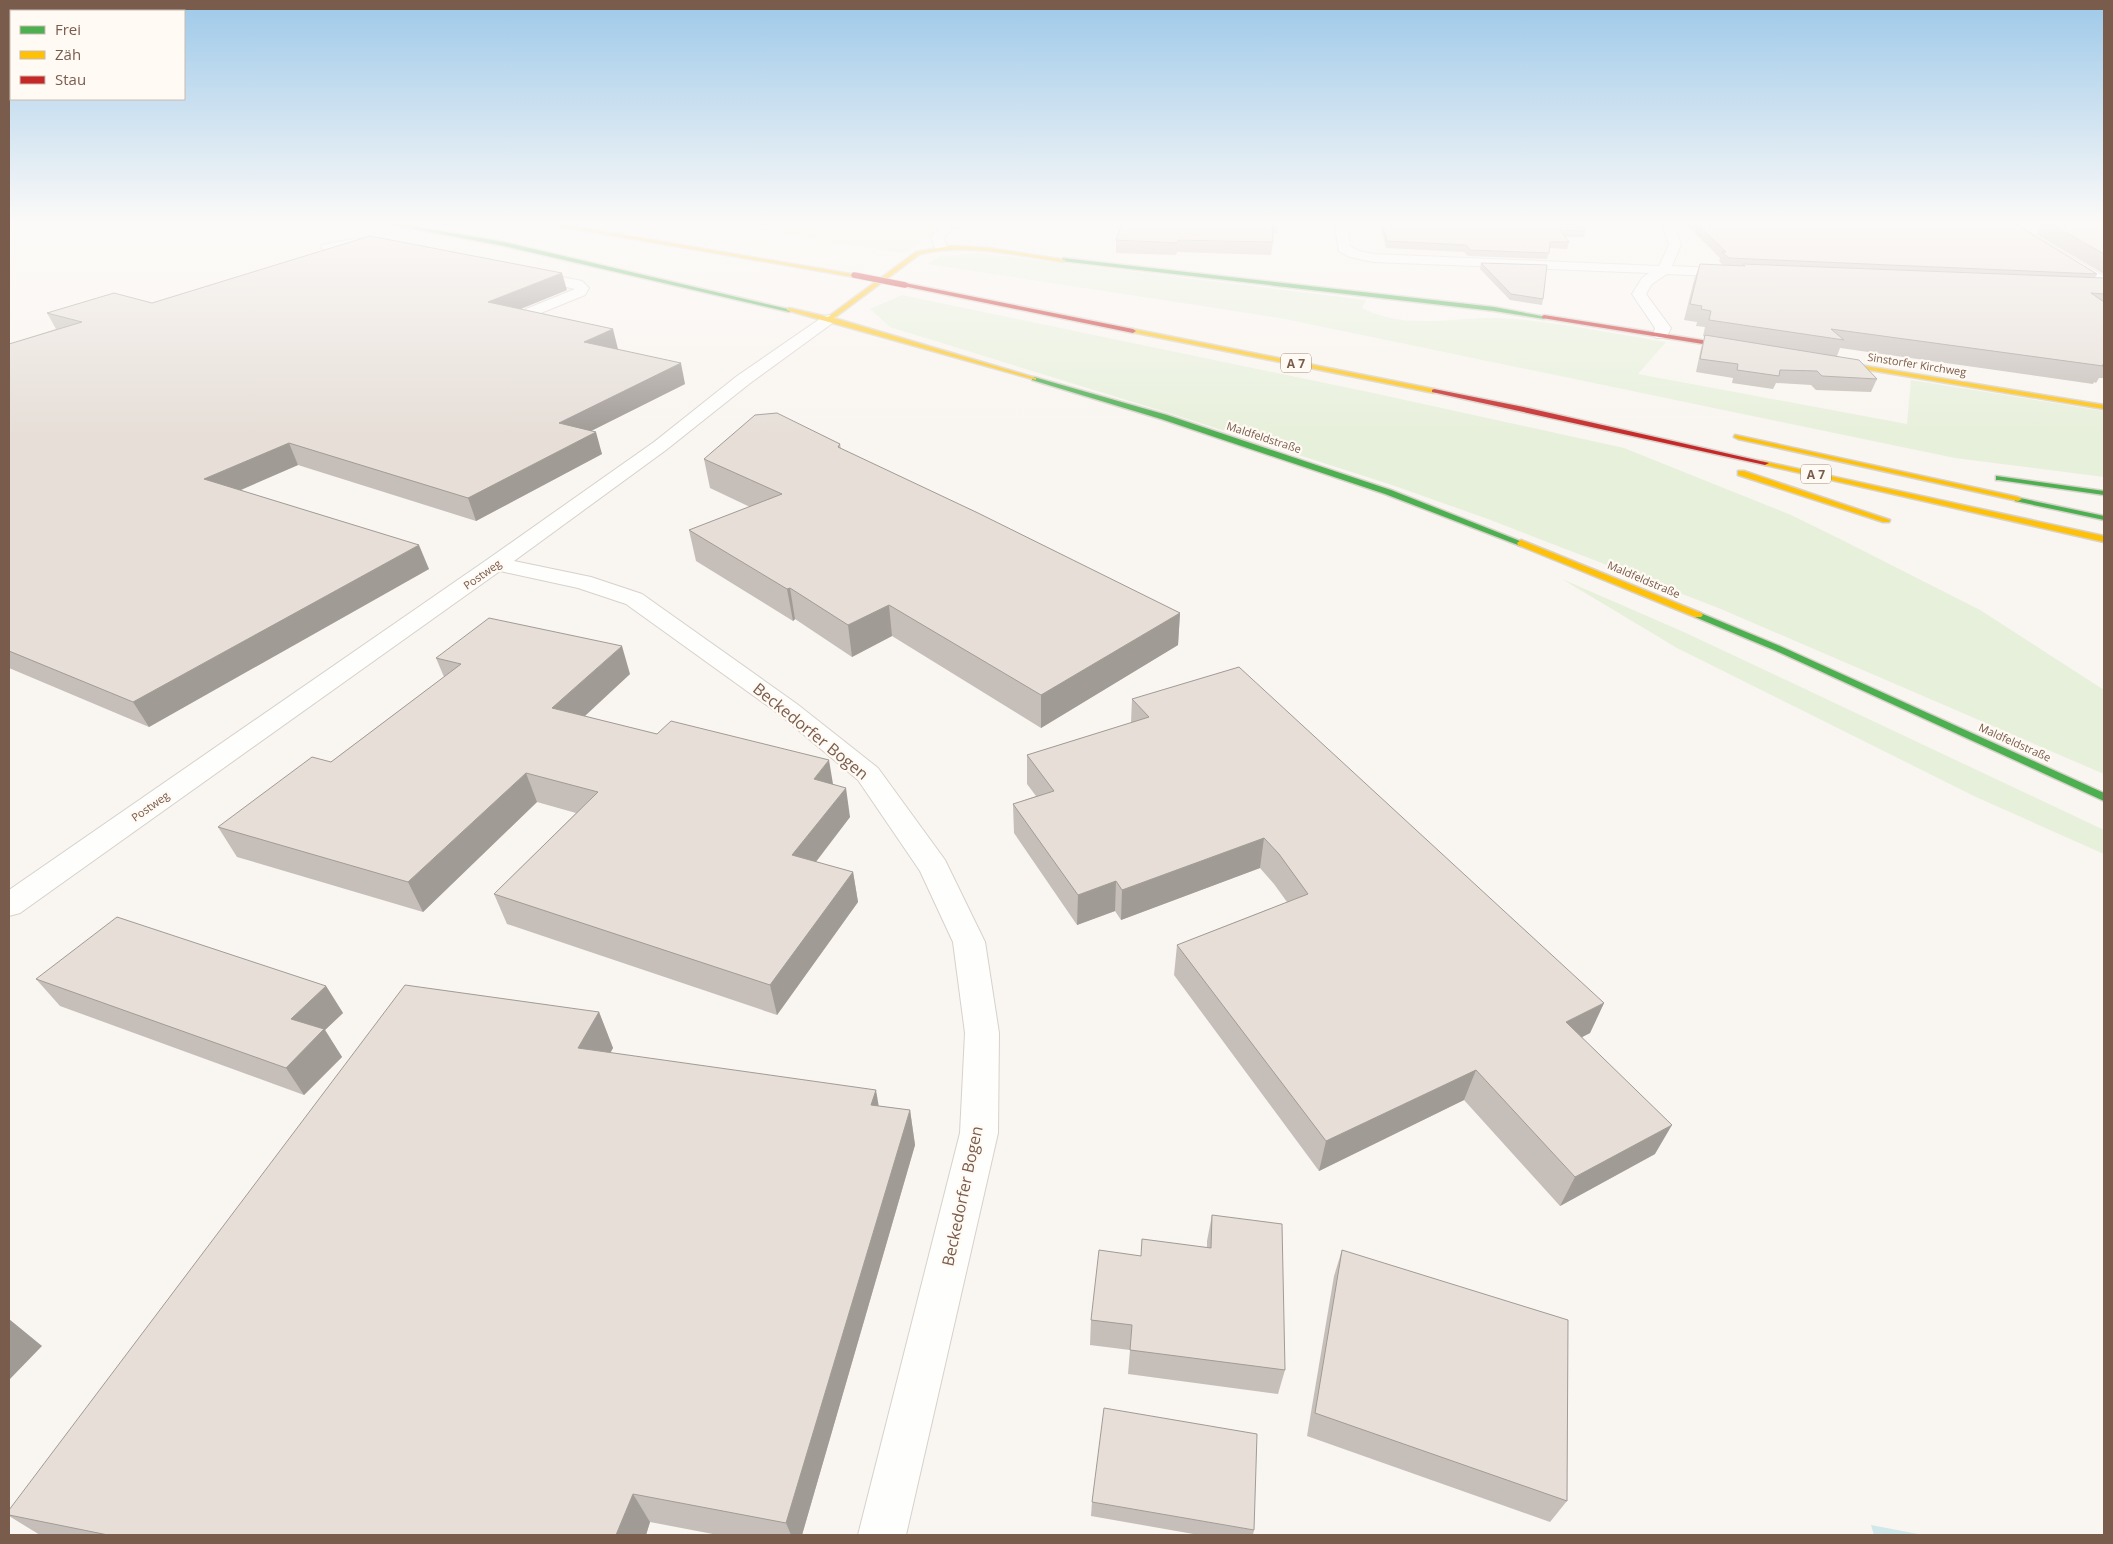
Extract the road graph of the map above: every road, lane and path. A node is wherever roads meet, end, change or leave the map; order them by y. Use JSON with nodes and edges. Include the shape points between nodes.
{"nodes":[{"id":1,"x":577,"y":293,"type":"edge"},
{"id":2,"x":717,"y":293,"type":"edge"},
{"id":3,"x":863,"y":293,"type":"edge"},
{"id":4,"x":945,"y":293,"type":"edge"},
{"id":5,"x":1353,"y":293,"type":"edge"},
{"id":6,"x":1640,"y":293,"type":"edge"},
{"id":7,"x":531,"y":312,"type":"edge"},
{"id":8,"x":829,"y":319,"type":"junction"},
{"id":9,"x":1661,"y":335,"type":"junction"},
{"id":10,"x":1750,"y":350,"type":"edge"},
{"id":11,"x":1819,"y":361,"type":"edge"},
{"id":12,"x":2104,"y":407,"type":"edge"},
{"id":13,"x":1528,"y":410,"type":"junction"},
{"id":14,"x":1693,"y":459,"type":"dead end"},
{"id":15,"x":1917,"y":465,"type":"dead end"},
{"id":16,"x":1727,"y":469,"type":"dead end"},
{"id":17,"x":1986,"y":476,"type":"dead end"},
{"id":18,"x":2104,"y":493,"type":"edge"},
{"id":19,"x":2104,"y":518,"type":"edge"},
{"id":20,"x":1886,"y":520,"type":"dead end"},
{"id":21,"x":2104,"y":539,"type":"edge"},
{"id":22,"x":496,"y":564,"type":"junction"},
{"id":23,"x":2104,"y":797,"type":"edge"},
{"id":24,"x":9,"y":905,"type":"edge"},
{"id":25,"x":882,"y":1535,"type":"edge"}],
"edges":[{"from":1,"to":7,"type":"street"},
{"from":2,"to":8,"type":"main road","name":"Maldfeldstraße"},
{"from":3,"to":8,"type":"main road","name":"Postweg"},
{"from":4,"to":13,"type":"main road","number":"A 7","bridge":true},
{"from":5,"to":9,"type":"main road","via":[[1485,308]]},
{"from":6,"to":9,"type":"street","via":[[1663,328]]},
{"from":8,"to":22,"type":"street","name":"Postweg"},
{"from":8,"to":23,"type":"main road","name":"Maldfeldstraße","via":[[1164,417],[1388,492],[1560,558],[1776,648]]},
{"from":9,"to":10,"type":"main road"},
{"from":11,"to":12,"type":"main road","name":"Sinstorfer Kirchweg"},
{"from":13,"to":14,"type":"main road"},
{"from":13,"to":21,"type":"main road","number":"A 7"},
{"from":15,"to":19,"type":"main road","number":"A 7","via":[[1730,435]]},
{"from":16,"to":20,"type":"main road"},
{"from":17,"to":18,"type":"main road"},
{"from":22,"to":24,"type":"street","name":"Postweg"},
{"from":22,"to":25,"type":"street","name":"Beckedorfer Bogen","via":[[583,582],[634,599],[788,709],[868,774],[934,868],[968,942],[982,1033],[979,1133]]}]}
